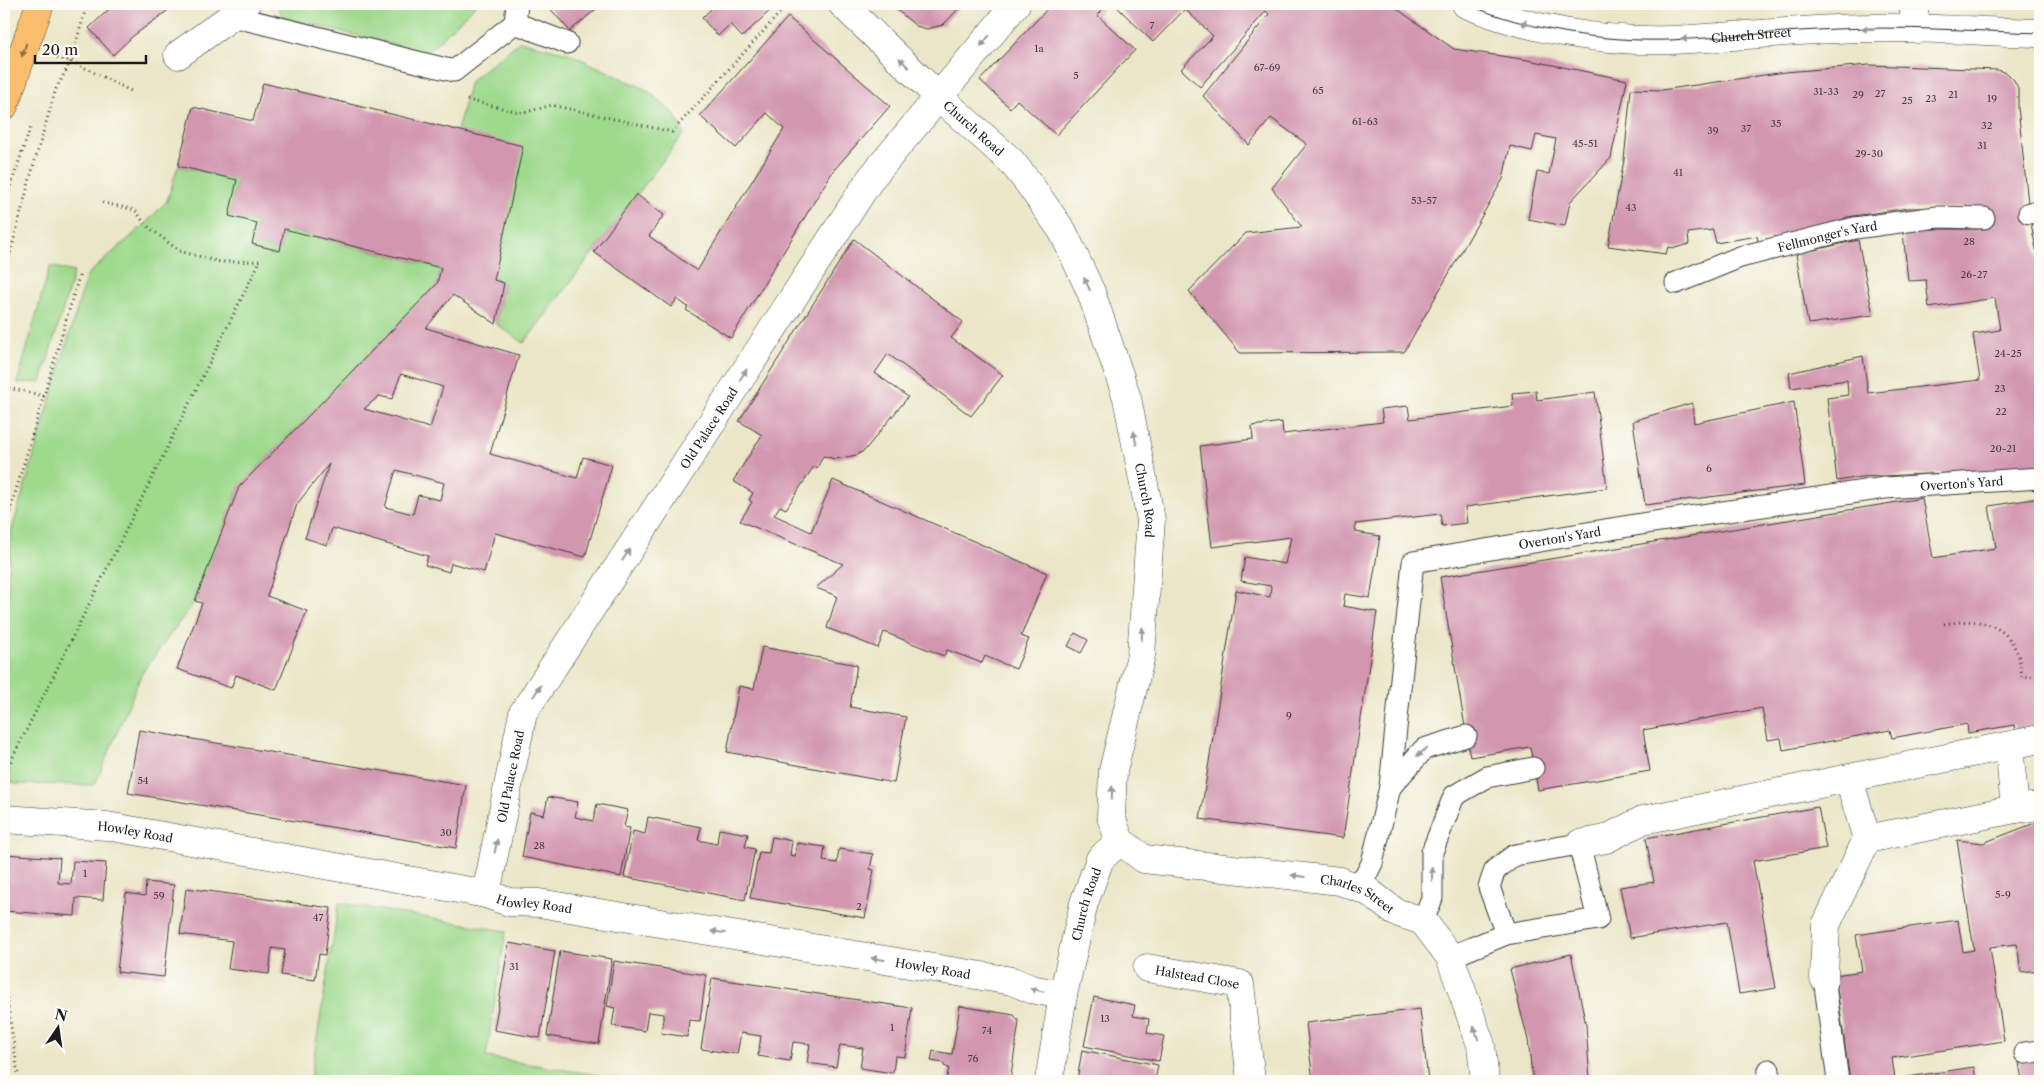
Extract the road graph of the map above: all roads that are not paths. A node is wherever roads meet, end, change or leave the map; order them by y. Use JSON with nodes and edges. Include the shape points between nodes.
{"nodes":[{"id":1,"x":40,"y":4,"type":"edge"},
{"id":2,"x":842,"y":4,"type":"edge"},
{"id":3,"x":1016,"y":4,"type":"edge"},
{"id":4,"x":1466,"y":4,"type":"edge"},
{"id":5,"x":239,"y":10,"type":"edge"},
{"id":6,"x":516,"y":13,"type":"edge"},
{"id":7,"x":1915,"y":17,"type":"edge"},
{"id":8,"x":2040,"y":33,"type":"edge"},
{"id":9,"x":567,"y":42,"type":"dead end"},
{"id":10,"x":178,"y":55,"type":"dead end"},
{"id":11,"x":939,"y":97,"type":"junction"},
{"id":12,"x":4,"y":106,"type":"edge"},
{"id":13,"x":1984,"y":218,"type":"dead end"},
{"id":14,"x":1676,"y":283,"type":"dead end"},
{"id":15,"x":2040,"y":478,"type":"edge"},
{"id":16,"x":1466,"y":736,"type":"dead end"},
{"id":17,"x":2040,"y":739,"type":"edge"},
{"id":18,"x":2009,"y":746,"type":"junction"},
{"id":19,"x":1533,"y":768,"type":"dead end"},
{"id":20,"x":1849,"y":779,"type":"junction"},
{"id":21,"x":1390,"y":787,"type":"junction"},
{"id":22,"x":2028,"y":807,"type":"edge"},
{"id":23,"x":4,"y":819,"type":"edge"},
{"id":24,"x":1867,"y":839,"type":"junction"},
{"id":25,"x":1120,"y":841,"type":"junction"},
{"id":26,"x":1578,"y":844,"type":"junction"},
{"id":27,"x":1354,"y":885,"type":"junction"},
{"id":28,"x":486,"y":894,"type":"junction"},
{"id":29,"x":1423,"y":921,"type":"junction"},
{"id":30,"x":1506,"y":934,"type":"junction"},
{"id":31,"x":1450,"y":957,"type":"junction"},
{"id":32,"x":1147,"y":968,"type":"dead end"},
{"id":33,"x":1824,"y":978,"type":"joint"},
{"id":34,"x":1063,"y":995,"type":"junction"},
{"id":35,"x":1049,"y":1081,"type":"edge"},
{"id":36,"x":1251,"y":1081,"type":"edge"},
{"id":37,"x":1485,"y":1081,"type":"edge"},
{"id":38,"x":1838,"y":1081,"type":"edge"}],
"edges":[{"from":1,"to":12,"type":"main road","one_way":true},
{"from":11,"to":2,"type":"street","name":"Church Road","one_way":true},
{"from":3,"to":11,"type":"street","name":"Old Palace Road","one_way":true},
{"from":7,"to":4,"type":"street","name":"Church Street","one_way":true,"via":[[1837,29],[1668,40],[1633,39],[1533,26]]},
{"from":5,"to":6,"type":"lane","via":[[454,71]]},
{"from":5,"to":10,"type":"street"},
{"from":6,"to":9,"type":"lane"},
{"from":7,"to":8,"type":"street","name":"Church Street"},
{"from":25,"to":11,"type":"street","name":"Church Road","one_way":true,"via":[[1111,816],[1113,771],[1141,655],[1151,520],[1127,398],[1091,292],[1063,232],[1011,161]]},
{"from":28,"to":11,"type":"street","name":"Old Palace Road","one_way":true,"via":[[523,713],[871,178]]},
{"from":13,"to":14,"type":"lane","name":"Fellmonger's Yard","via":[[1937,217],[1855,228],[1740,257]]},
{"from":15,"to":21,"type":"lane","name":"Overton's Yard","via":[[1885,488],[1412,562]]},
{"from":16,"to":21,"type":"lane","one_way":true,"via":[[1424,749]]},
{"from":17,"to":18,"type":"street"},
{"from":18,"to":20,"type":"street"},
{"from":18,"to":22,"type":"street"},
{"from":29,"to":19,"type":"lane","one_way":true,"via":[[1432,898],[1432,852],[1454,796],[1487,777]]},
{"from":20,"to":24,"type":"street"},
{"from":20,"to":26,"type":"street","via":[[1643,820],[1606,839]]},
{"from":21,"to":27,"type":"lane","name":"Overton's Yard","via":[[1372,863],[1366,875]]},
{"from":22,"to":24,"type":"street"},
{"from":23,"to":28,"type":"street","name":"Howley Road","via":[[107,826]]},
{"from":24,"to":33,"type":"street","via":[[1826,924]]},
{"from":27,"to":25,"type":"street","name":"Charles Street","one_way":true,"via":[[1144,859]]},
{"from":25,"to":34,"type":"street","name":"Church Road","via":[[1100,859],[1087,894]]},
{"from":26,"to":30,"type":"lane","via":[[1515,855],[1495,870],[1489,887]]},
{"from":26,"to":30,"type":"lane","via":[[1598,919]]},
{"from":27,"to":29,"type":"street","name":"Charles Street","via":[[1395,912]]},
{"from":34,"to":28,"type":"street","name":"Howley Road","one_way":true,"via":[[1031,989],[1012,981],[540,903],[510,902]]},
{"from":29,"to":31,"type":"street"},
{"from":30,"to":31,"type":"lane"},
{"from":37,"to":31,"type":"street","one_way":true,"via":[[1481,1045]]},
{"from":32,"to":36,"type":"street","name":"Halstead Close","via":[[1240,984]]},
{"from":33,"to":38,"type":"lane"},
{"from":34,"to":35,"type":"street","name":"Church Road"}]}
